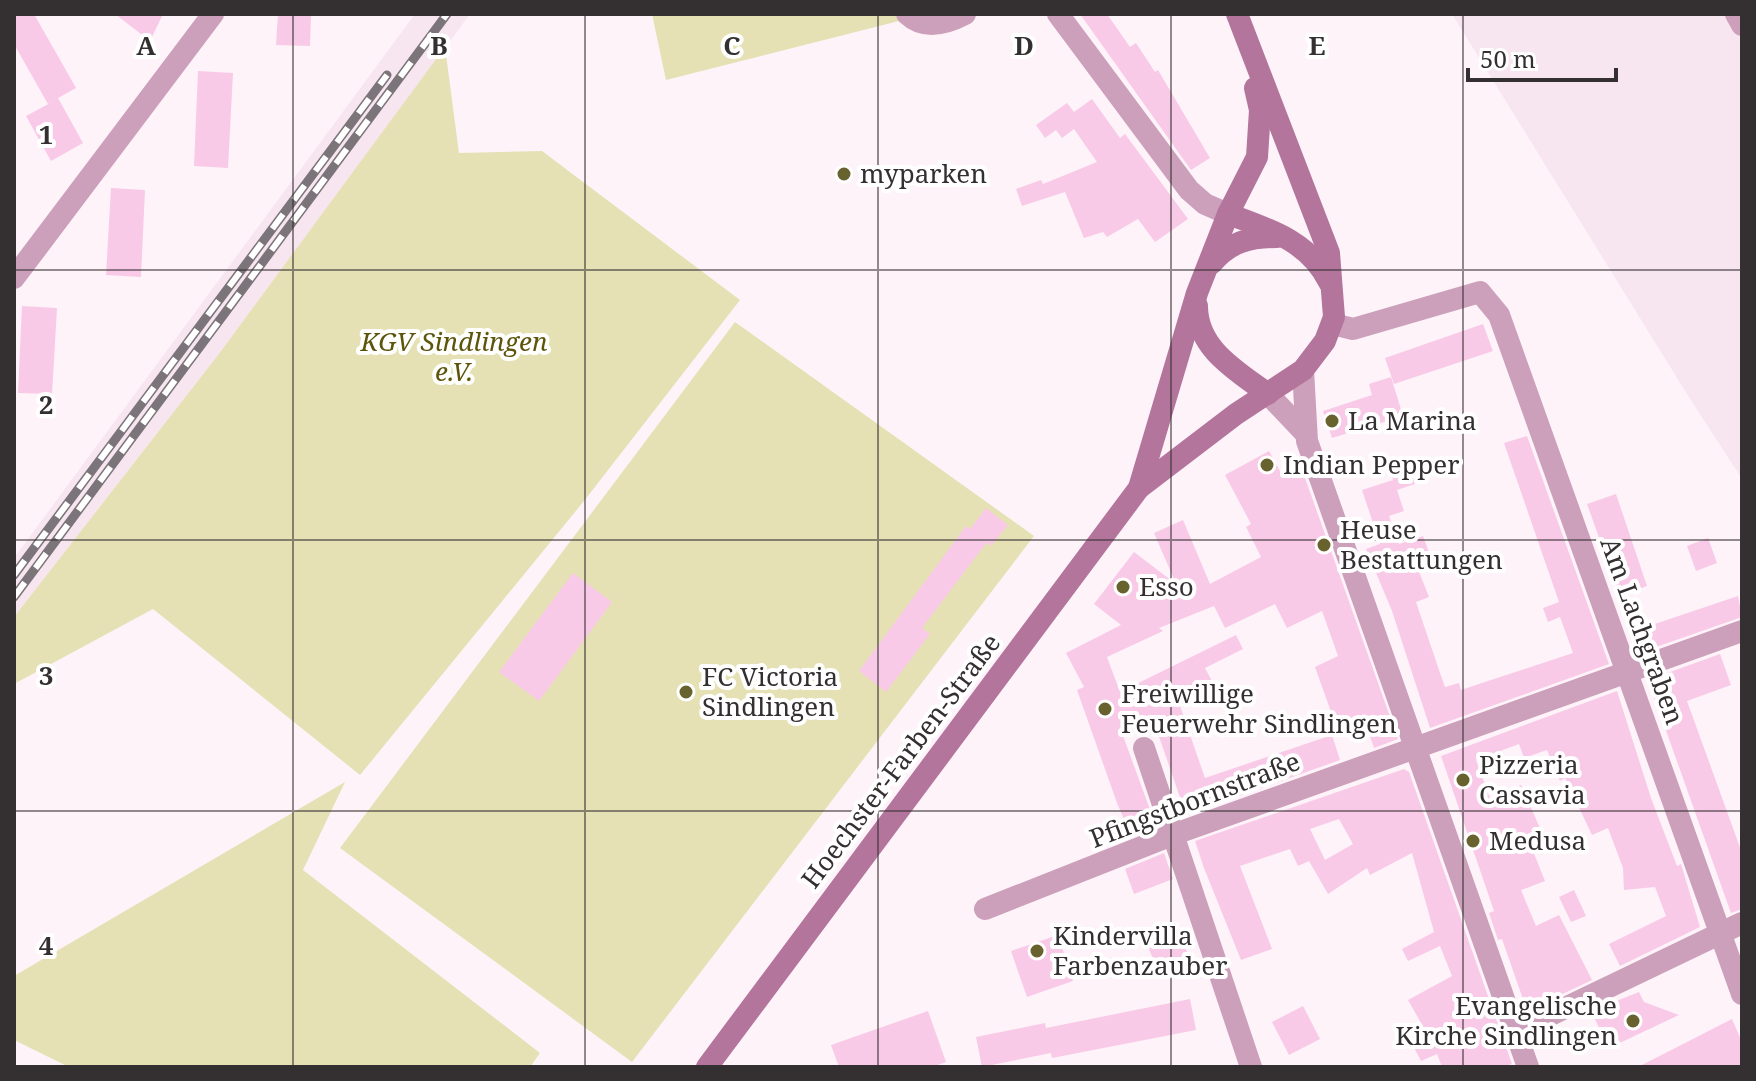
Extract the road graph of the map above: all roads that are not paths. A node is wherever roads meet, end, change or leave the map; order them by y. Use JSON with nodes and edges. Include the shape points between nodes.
{"nodes":[{"id":1,"x":213,"y":14,"type":"edge"},
{"id":2,"x":907,"y":14,"type":"edge"},
{"id":3,"x":965,"y":14,"type":"edge"},
{"id":4,"x":1058,"y":14,"type":"edge"},
{"id":5,"x":1736,"y":14,"type":"edge"},
{"id":6,"x":1241,"y":23,"type":"edge"},
{"id":7,"x":1742,"y":25,"type":"edge"},
{"id":8,"x":1228,"y":214,"type":"junction"},
{"id":9,"x":1286,"y":237,"type":"junction"},
{"id":10,"x":1206,"y":270,"type":"junction"},
{"id":11,"x":14,"y":278,"type":"edge"},
{"id":12,"x":1333,"y":290,"type":"junction"},
{"id":13,"x":1197,"y":293,"type":"junction"},
{"id":14,"x":1333,"y":324,"type":"junction"},
{"id":15,"x":1307,"y":365,"type":"junction"},
{"id":16,"x":1231,"y":366,"type":"junction"},
{"id":17,"x":1268,"y":394,"type":"junction"},
{"id":18,"x":1305,"y":433,"type":"junction"},
{"id":19,"x":1139,"y":488,"type":"junction"},
{"id":20,"x":1742,"y":631,"type":"edge"},
{"id":21,"x":1627,"y":672,"type":"junction"},
{"id":22,"x":1144,"y":748,"type":"dead end"},
{"id":23,"x":1415,"y":749,"type":"junction"},
{"id":24,"x":1172,"y":835,"type":"junction"},
{"id":25,"x":985,"y":909,"type":"dead end"},
{"id":26,"x":1742,"y":923,"type":"edge"},
{"id":27,"x":1722,"y":934,"type":"junction"},
{"id":28,"x":1742,"y":994,"type":"edge"},
{"id":29,"x":1515,"y":1032,"type":"junction"},
{"id":30,"x":707,"y":1067,"type":"edge"},
{"id":31,"x":1251,"y":1067,"type":"edge"},
{"id":32,"x":1528,"y":1067,"type":"edge"}],
"edges":[{"from":1,"to":11,"type":"street"},
{"from":2,"to":3,"type":"street","via":[[926,24]]},
{"from":4,"to":8,"type":"street","via":[[1189,190]]},
{"from":5,"to":7,"type":"street"},
{"from":6,"to":8,"type":"main road","name":"Hoechster-Farben-Straße","via":[[1260,110],[1259,145],[1250,175]]},
{"from":6,"to":12,"type":"main road","name":"Hoechster-Farben-Straße","via":[[1329,253]]},
{"from":8,"to":9,"type":"main road"},
{"from":8,"to":10,"type":"main road","name":"Hoechster-Farben-Straße"},
{"from":9,"to":10,"type":"main road","via":[[1240,241]]},
{"from":9,"to":12,"type":"main road","via":[[1320,262]]},
{"from":10,"to":13,"type":"main road","name":"Hoechster-Farben-Straße"},
{"from":12,"to":14,"type":"main road","name":"Hoechster-Farben-Straße"},
{"from":13,"to":16,"type":"main road","via":[[1201,333]]},
{"from":13,"to":19,"type":"main road","name":"Hoechster-Farben-Straße"},
{"from":14,"to":15,"type":"main road","name":"Hoechster-Farben-Straße"},
{"from":14,"to":21,"type":"street","name":"Am Lachgraben","via":[[1353,329],[1480,292],[1499,315]]},
{"from":15,"to":16,"type":"main road","via":[[1266,375]]},
{"from":15,"to":17,"type":"main road","name":"Hoechster-Farben-Straße"},
{"from":15,"to":18,"type":"street"},
{"from":16,"to":17,"type":"main road"},
{"from":17,"to":18,"type":"street"},
{"from":17,"to":19,"type":"main road","name":"Hoechster-Farben-Straße"},
{"from":18,"to":23,"type":"street"},
{"from":19,"to":30,"type":"main road","name":"Hoechster-Farben-Straße"},
{"from":20,"to":21,"type":"street","name":"Pfingstbornstraße"},
{"from":21,"to":23,"type":"street","name":"Pfingstbornstraße"},
{"from":21,"to":27,"type":"street","name":"Am Lachgraben"},
{"from":22,"to":24,"type":"street"},
{"from":23,"to":24,"type":"street","name":"Pfingstbornstraße"},
{"from":23,"to":29,"type":"street"},
{"from":24,"to":25,"type":"street","name":"Pfingstbornstraße"},
{"from":24,"to":31,"type":"street"},
{"from":26,"to":27,"type":"street"},
{"from":27,"to":28,"type":"street","name":"Am Lachgraben"},
{"from":27,"to":29,"type":"street"},
{"from":29,"to":32,"type":"street"}]}
